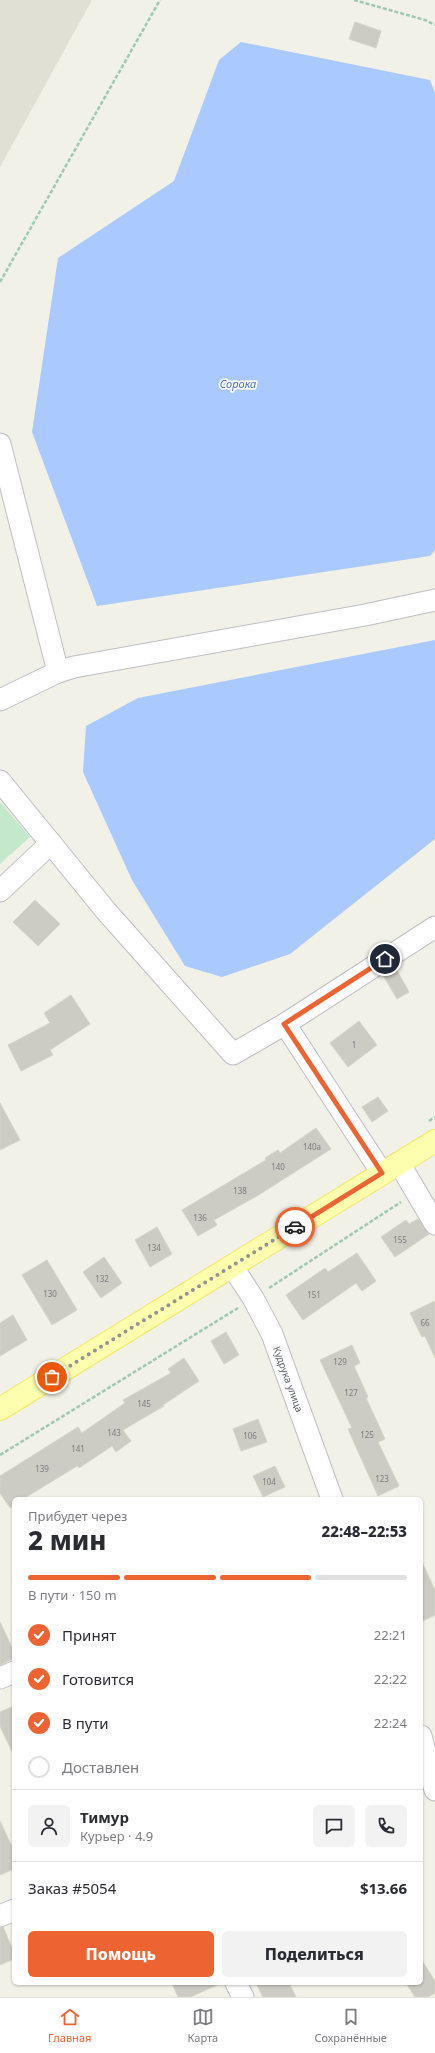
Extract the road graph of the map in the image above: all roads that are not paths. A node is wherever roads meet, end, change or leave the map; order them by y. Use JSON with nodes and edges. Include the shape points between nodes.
{"nodes":[{"id":1,"x":0,"y":444,"type":"edge"},
{"id":2,"x":435,"y":600,"type":"edge"},
{"id":3,"x":58,"y":672,"type":"junction"},
{"id":4,"x":0,"y":700,"type":"edge"},
{"id":5,"x":0,"y":781,"type":"edge"},
{"id":6,"x":47,"y":838,"type":"junction"},
{"id":7,"x":0,"y":873,"type":"edge"},
{"id":8,"x":0,"y":891,"type":"edge"},
{"id":9,"x":435,"y":927,"type":"edge"},
{"id":10,"x":284,"y":1024,"type":"junction"},
{"id":11,"x":435,"y":1141,"type":"edge"},
{"id":12,"x":391,"y":1168,"type":"junction"},
{"id":13,"x":435,"y":1224,"type":"edge"},
{"id":14,"x":232,"y":1266,"type":"junction"},
{"id":15,"x":0,"y":1408,"type":"edge"},
{"id":16,"x":331,"y":1497,"type":"edge"},
{"id":17,"x":12,"y":1673,"type":"edge"},
{"id":18,"x":0,"y":1678,"type":"edge"},
{"id":19,"x":435,"y":1728,"type":"edge"},
{"id":20,"x":423,"y":1734,"type":"edge"},
{"id":21,"x":423,"y":1743,"type":"edge"},
{"id":22,"x":435,"y":1790,"type":"edge"},
{"id":23,"x":12,"y":1911,"type":"edge"},
{"id":24,"x":0,"y":1916,"type":"edge"},
{"id":25,"x":237,"y":1985,"type":"edge"},
{"id":26,"x":243,"y":1997,"type":"edge"}],
"edges":[{"from":1,"to":3,"type":"street"},
{"from":2,"to":3,"type":"street"},
{"from":3,"to":4,"type":"street"},
{"from":5,"to":6,"type":"street"},
{"from":6,"to":7,"type":"street"},
{"from":6,"to":8,"type":"street"},
{"from":6,"to":10,"type":"street","via":[[106,911],[233,1054]]},
{"from":9,"to":10,"type":"street"},
{"from":10,"to":12,"type":"street"},
{"from":11,"to":12,"type":"main road"},
{"from":12,"to":13,"type":"street","via":[[417,1192]]},
{"from":12,"to":14,"type":"main road"},
{"from":14,"to":15,"type":"main road"},
{"from":14,"to":16,"type":"street","name":"Кудрука улица","via":[[272,1334]]},
{"from":17,"to":18,"type":"street"},
{"from":19,"to":20,"type":"street"},
{"from":21,"to":22,"type":"street"},
{"from":23,"to":24,"type":"street"},
{"from":25,"to":26,"type":"street"}]}
